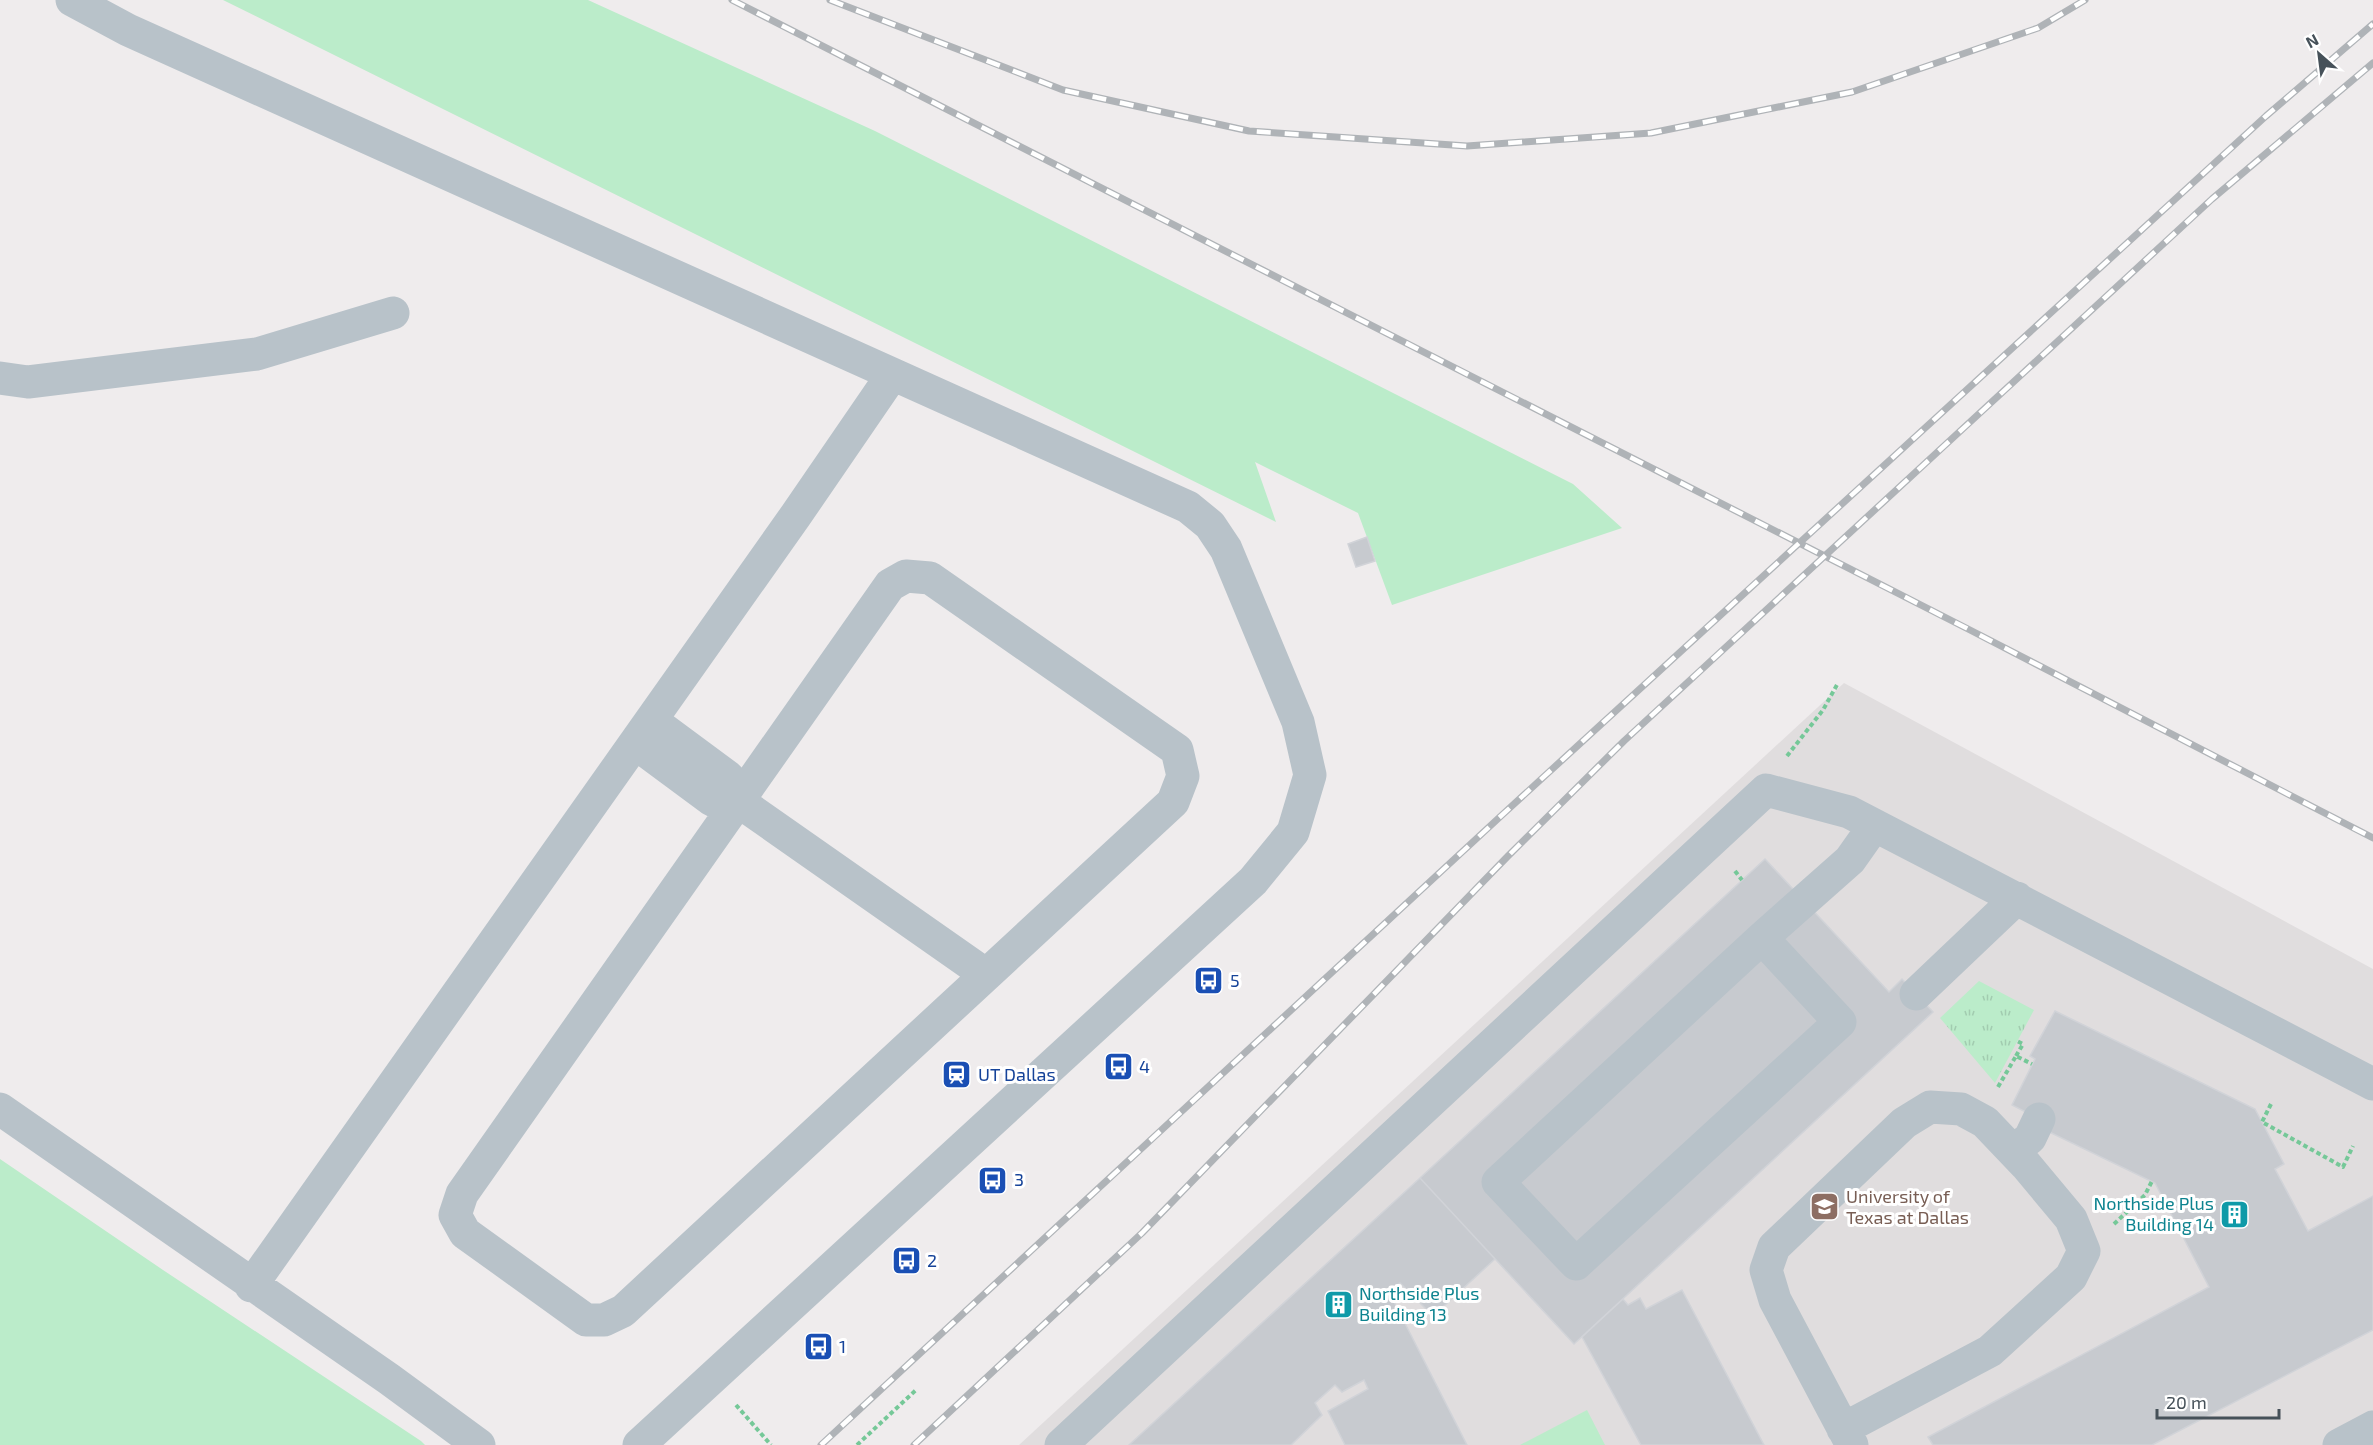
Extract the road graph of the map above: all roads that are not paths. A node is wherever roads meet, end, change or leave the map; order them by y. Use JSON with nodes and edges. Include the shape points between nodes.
{"nodes":[{"id":1,"x":72,"y":0,"type":"edge"},
{"id":2,"x":393,"y":313,"type":"dead end"},
{"id":3,"x":892,"y":375,"type":"junction"},
{"id":4,"x":0,"y":378,"type":"edge"},
{"id":5,"x":643,"y":731,"type":"junction"},
{"id":6,"x":738,"y":801,"type":"junction"},
{"id":7,"x":1861,"y":819,"type":"junction"},
{"id":8,"x":2017,"y":898,"type":"junction"},
{"id":9,"x":1762,"y":938,"type":"junction"},
{"id":10,"x":986,"y":974,"type":"junction"},
{"id":11,"x":1916,"y":994,"type":"dead end"},
{"id":12,"x":2373,"y":1084,"type":"edge"},
{"id":13,"x":0,"y":1109,"type":"edge"},
{"id":14,"x":2039,"y":1119,"type":"dead end"},
{"id":15,"x":2013,"y":1151,"type":"junction"},
{"id":16,"x":252,"y":1286,"type":"junction"},
{"id":17,"x":2373,"y":1427,"type":"edge"},
{"id":18,"x":1848,"y":1437,"type":"edge"},
{"id":19,"x":479,"y":1445,"type":"edge"},
{"id":20,"x":639,"y":1445,"type":"edge"},
{"id":21,"x":1061,"y":1445,"type":"edge"},
{"id":22,"x":2338,"y":1445,"type":"edge"}],
"edges":[{"from":1,"to":3,"type":"street","via":[[128,30]]},
{"from":2,"to":4,"type":"street","via":[[257,354],[28,382]]},
{"from":3,"to":5,"type":"street"},
{"from":3,"to":20,"type":"street","via":[[1188,507],[1210,525],[1226,549],[1298,722],[1310,775],[1293,832],[1253,881]]},
{"from":5,"to":6,"type":"street","via":[[712,800]]},
{"from":5,"to":16,"type":"street"},
{"from":6,"to":10,"type":"street"},
{"from":6,"to":10,"type":"street","via":[[890,585],[906,576],[930,578],[1177,750],[1183,776],[1173,802]]},
{"from":6,"to":10,"type":"street","via":[[462,1194],[455,1215],[465,1233],[586,1320],[604,1320],[622,1311]]},
{"from":7,"to":8,"type":"street"},
{"from":7,"to":9,"type":"street","via":[[1850,860]]},
{"from":7,"to":21,"type":"street","via":[[1766,790]]},
{"from":8,"to":11,"type":"street"},
{"from":8,"to":12,"type":"street"},
{"from":9,"to":9,"type":"street","via":[[1498,1182],[1576,1264],[1840,1022]]},
{"from":13,"to":16,"type":"street"},
{"from":14,"to":15,"type":"street","via":[[2030,1138]]},
{"from":15,"to":18,"type":"street","via":[[2071,1219],[2084,1251],[2071,1277],[1990,1351]]},
{"from":15,"to":18,"type":"street","via":[[1985,1122],[1961,1109],[1930,1107],[1904,1123],[1774,1247],[1766,1270],[1775,1300]]},
{"from":16,"to":19,"type":"street"},
{"from":17,"to":22,"type":"street"}]}
